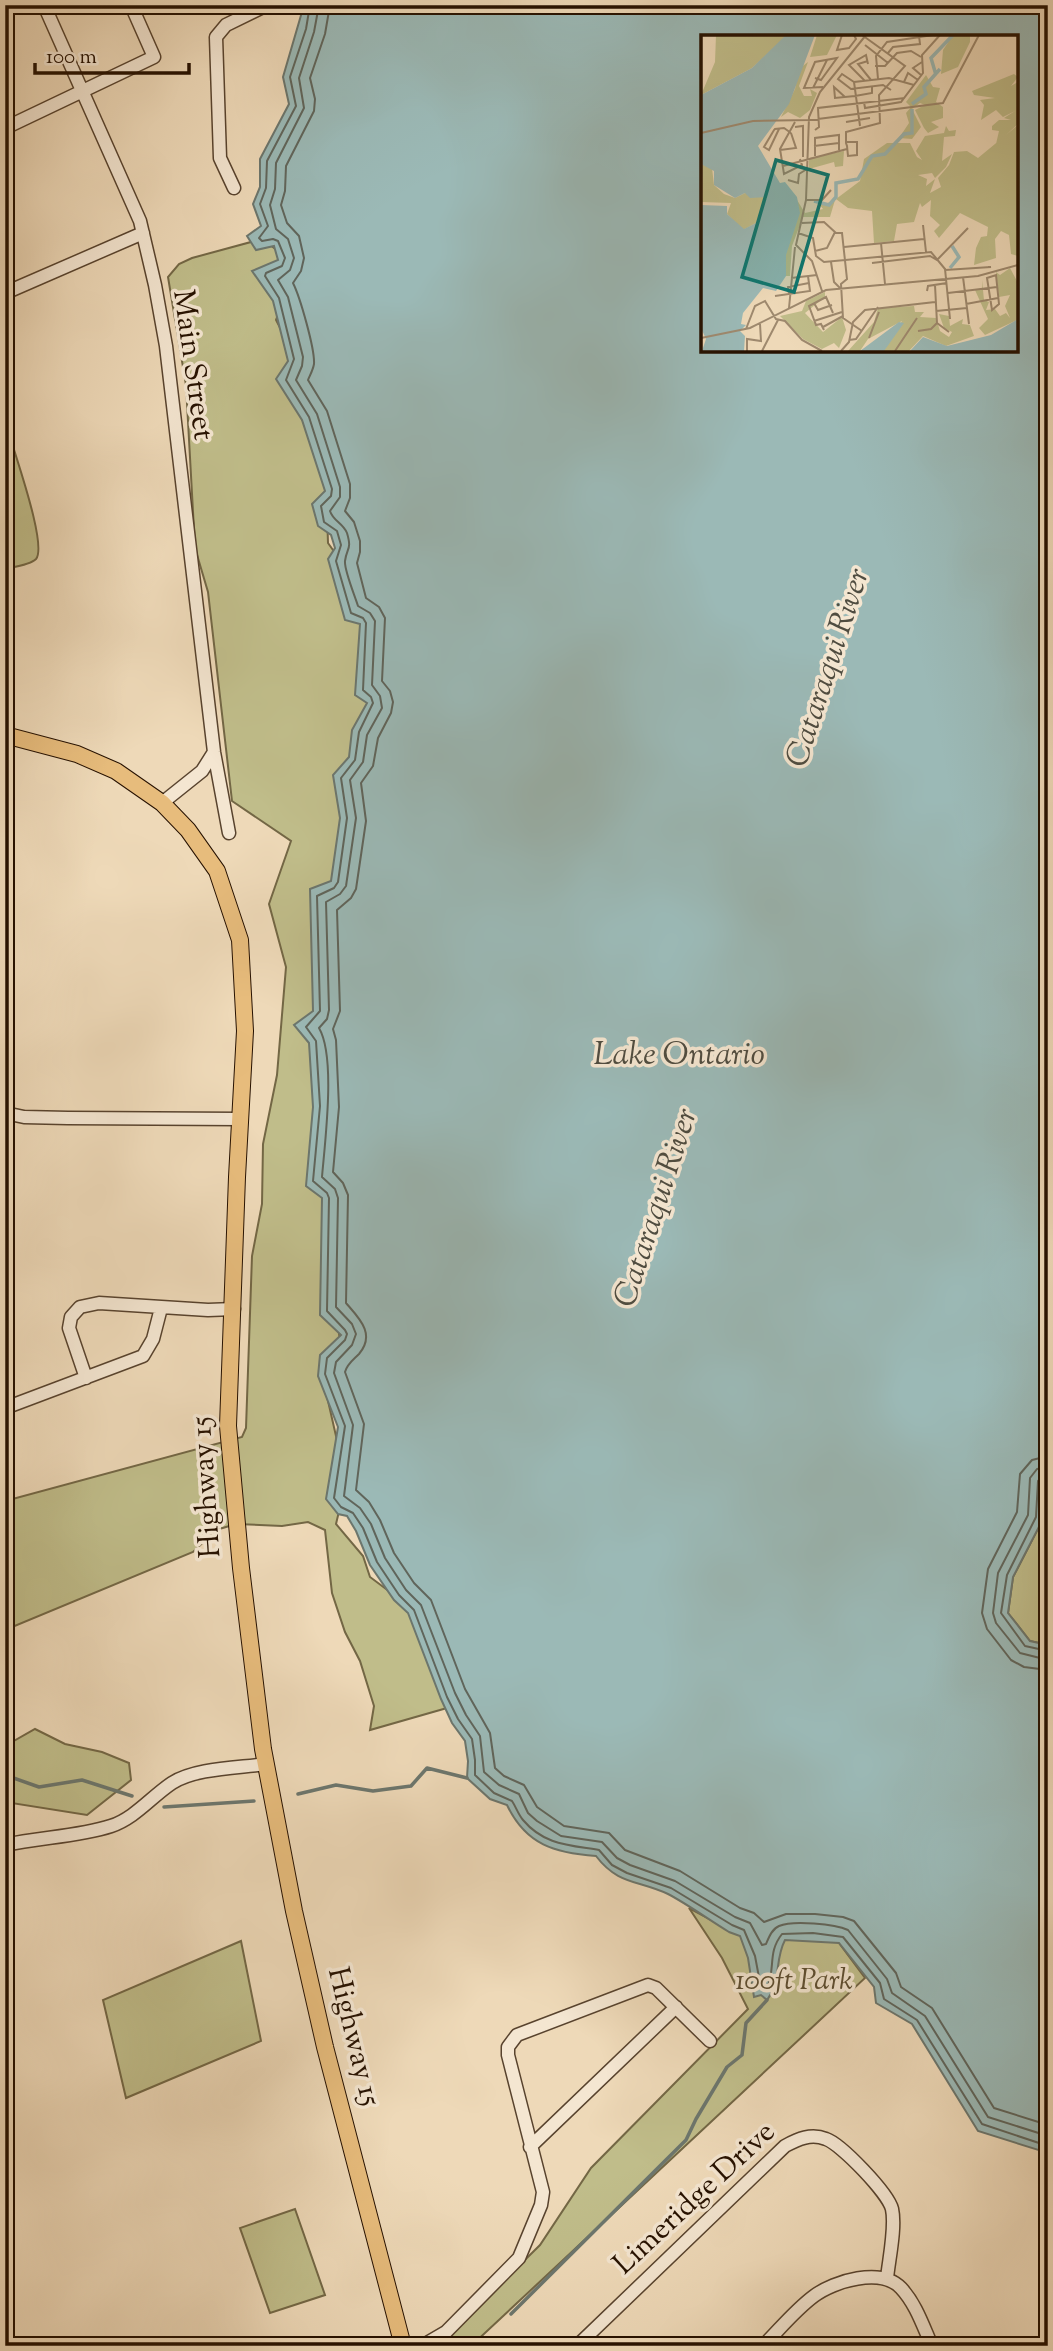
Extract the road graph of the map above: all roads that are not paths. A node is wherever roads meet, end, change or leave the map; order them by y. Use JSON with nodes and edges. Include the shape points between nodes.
{"nodes":[{"id":1,"x":44,"y":5,"type":"edge"},
{"id":2,"x":131,"y":5,"type":"edge"},
{"id":3,"x":267,"y":5,"type":"edge"},
{"id":4,"x":82,"y":92,"type":"junction"},
{"id":5,"x":5,"y":128,"type":"edge"},
{"id":6,"x":234,"y":188,"type":"dead end"},
{"id":7,"x":143,"y":233,"type":"junction"},
{"id":8,"x":5,"y":293,"type":"edge"},
{"id":9,"x":5,"y":735,"type":"edge"},
{"id":10,"x":214,"y":752,"type":"junction"},
{"id":11,"x":162,"y":803,"type":"junction"},
{"id":12,"x":229,"y":833,"type":"dead end"},
{"id":13,"x":5,"y":1113,"type":"edge"},
{"id":14,"x":241,"y":1119,"type":"junction"},
{"id":15,"x":162,"y":1308,"type":"junction"},
{"id":16,"x":234,"y":1309,"type":"junction"},
{"id":17,"x":86,"y":1378,"type":"junction"},
{"id":18,"x":5,"y":1408,"type":"edge"},
{"id":19,"x":266,"y":1764,"type":"junction"},
{"id":20,"x":5,"y":1845,"type":"edge"},
{"id":21,"x":676,"y":2007,"type":"junction"},
{"id":22,"x":710,"y":2041,"type":"dead end"},
{"id":23,"x":530,"y":2147,"type":"junction"},
{"id":24,"x":887,"y":2278,"type":"junction"},
{"id":25,"x":771,"y":2343,"type":"edge"},
{"id":26,"x":403,"y":2346,"type":"edge"},
{"id":27,"x":422,"y":2346,"type":"edge"},
{"id":28,"x":578,"y":2346,"type":"edge"},
{"id":29,"x":932,"y":2346,"type":"edge"}],
"edges":[{"from":1,"to":4,"type":"street","name":"Main Street"},
{"from":2,"to":4,"type":"street","via":[[154,57]]},
{"from":3,"to":6,"type":"street","via":[[226,25],[216,37],[220,158]]},
{"from":4,"to":5,"type":"street"},
{"from":4,"to":7,"type":"street","name":"Main Street"},
{"from":7,"to":8,"type":"street"},
{"from":7,"to":10,"type":"street","name":"Main Street","via":[[166,345]]},
{"from":9,"to":11,"type":"main road","name":"Highway 15","via":[[77,754],[116,771]]},
{"from":10,"to":11,"type":"street","via":[[202,771]]},
{"from":10,"to":12,"type":"street","name":"Main Street"},
{"from":11,"to":14,"type":"main road","name":"Highway 15","via":[[217,871],[240,940],[245,1021]]},
{"from":13,"to":14,"type":"street","via":[[46,1118]]},
{"from":14,"to":16,"type":"main road","name":"Highway 15"},
{"from":15,"to":16,"type":"street"},
{"from":15,"to":17,"type":"street","via":[[143,1356]]},
{"from":15,"to":17,"type":"street","via":[[80,1307],[69,1328]]},
{"from":16,"to":19,"type":"main road","name":"Highway 15","via":[[228,1426],[240,1568]]},
{"from":17,"to":18,"type":"street"},
{"from":19,"to":20,"type":"street","via":[[189,1774],[113,1825]]},
{"from":19,"to":26,"type":"main road","name":"Highway 15","via":[[313,1997]]},
{"from":21,"to":22,"type":"street"},
{"from":21,"to":23,"type":"street"},
{"from":21,"to":23,"type":"street","via":[[648,1985],[516,2035],[508,2055]]},
{"from":23,"to":27,"type":"street","via":[[543,2192],[519,2259],[446,2332]]},
{"from":24,"to":25,"type":"street","via":[[835,2285],[814,2295]]},
{"from":24,"to":28,"type":"street","name":"Limeridge Drive","via":[[893,2221],[888,2199],[826,2138],[803,2136],[785,2146]]},
{"from":24,"to":29,"type":"street","via":[[914,2304]]}]}
